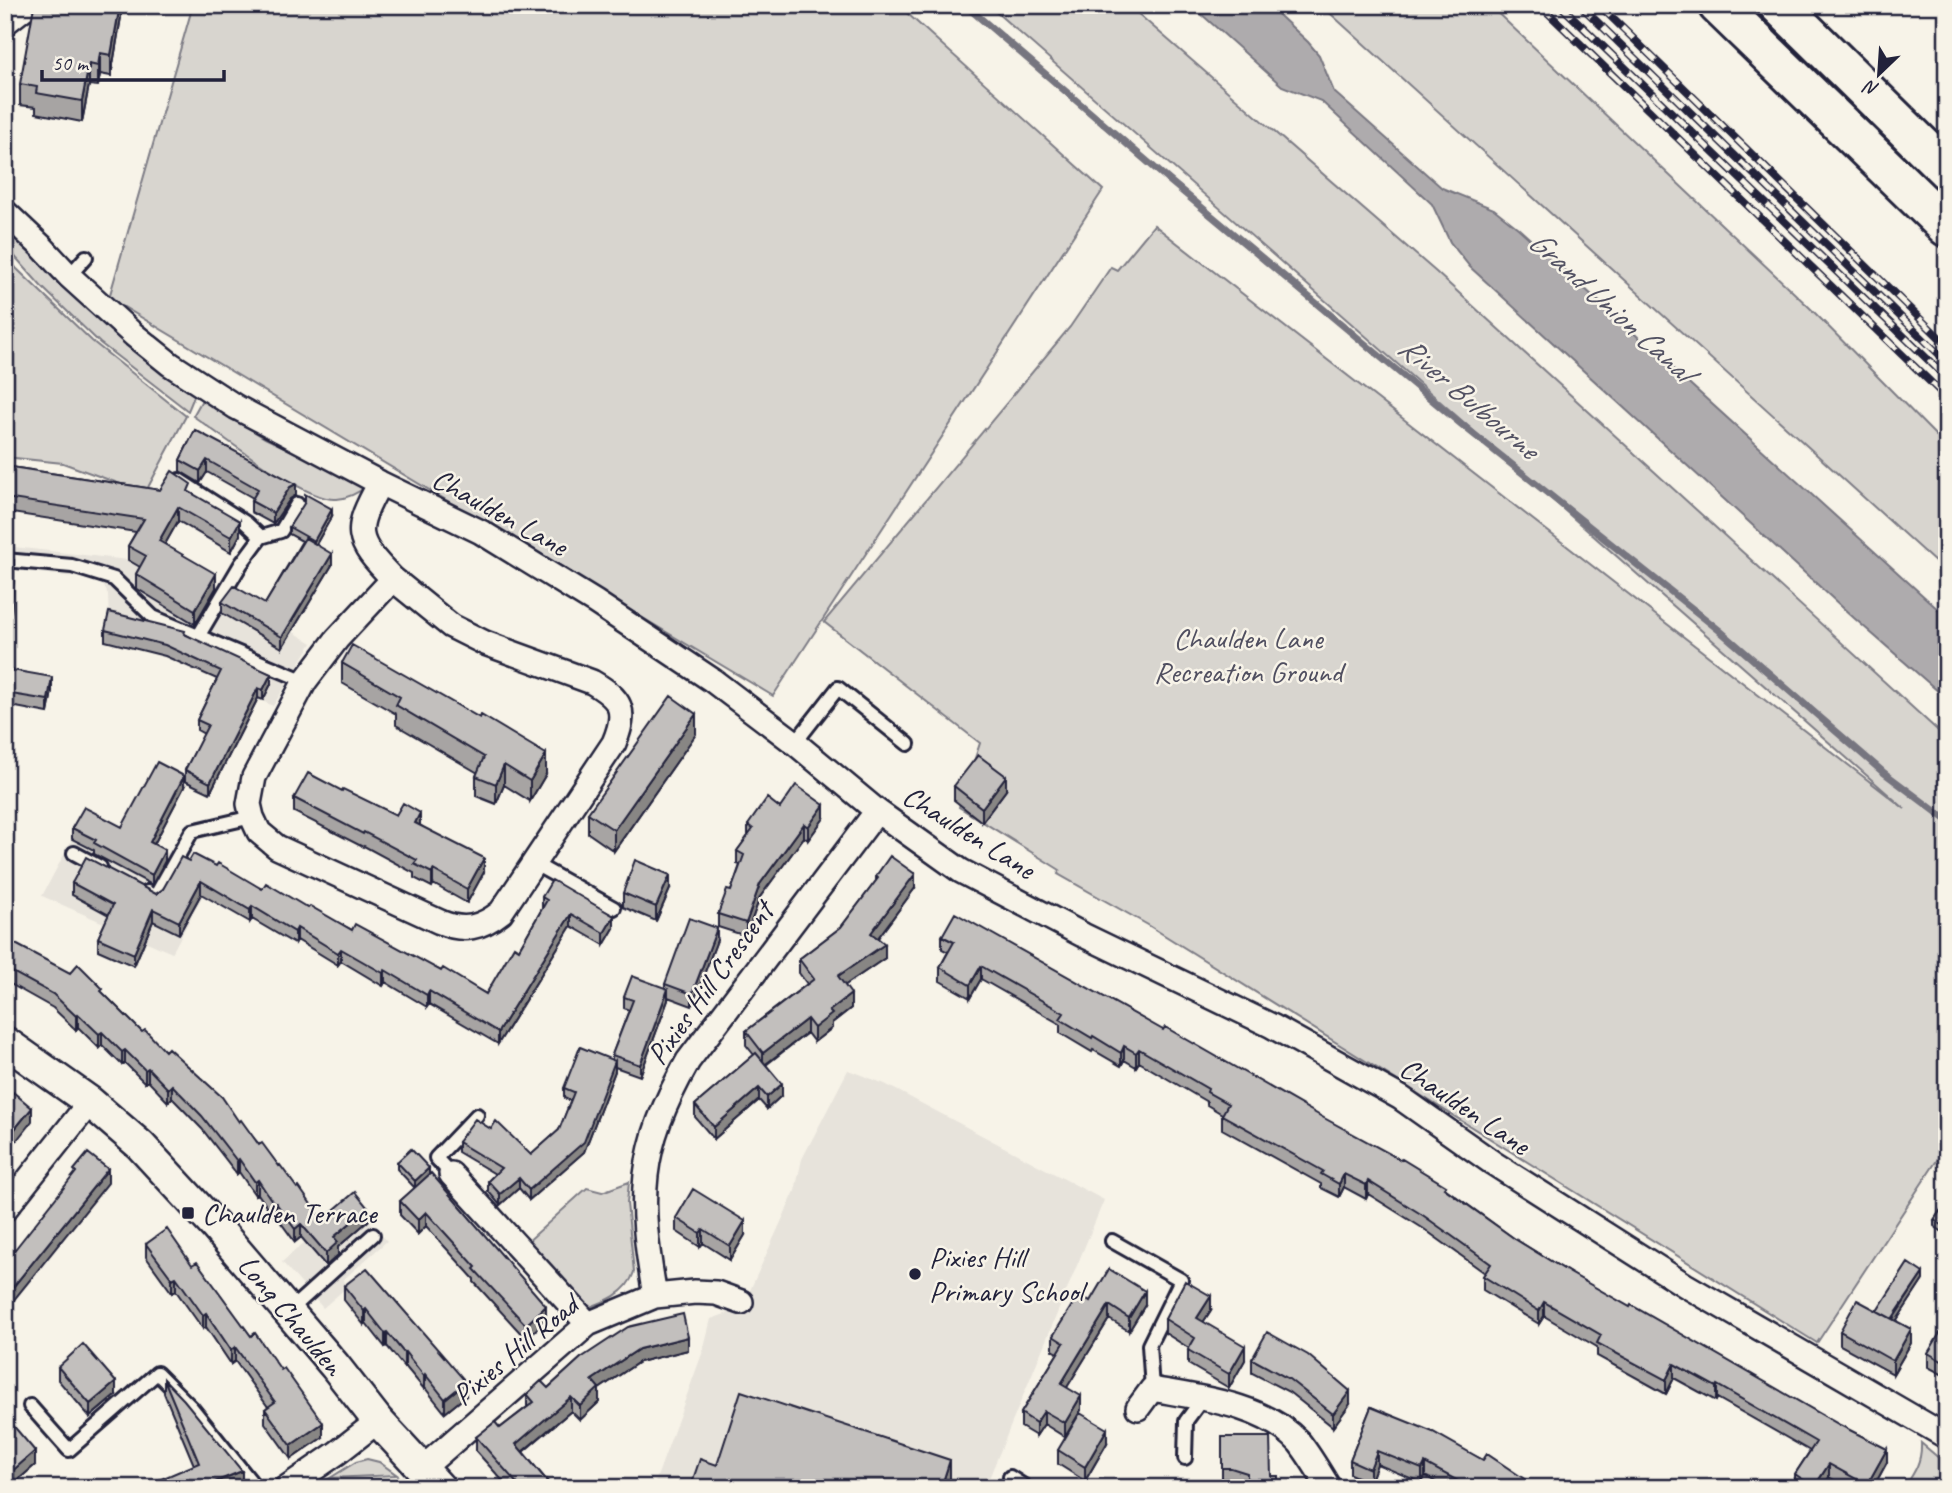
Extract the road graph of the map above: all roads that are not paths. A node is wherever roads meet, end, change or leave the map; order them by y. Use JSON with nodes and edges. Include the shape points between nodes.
{"nodes":[{"id":1,"x":28,"y":5,"type":"edge"},
{"id":2,"x":1718,"y":5,"type":"edge"},
{"id":3,"x":1779,"y":5,"type":"edge"},
{"id":4,"x":5,"y":23,"type":"edge"},
{"id":5,"x":1947,"y":170,"type":"edge"},
{"id":6,"x":5,"y":212,"type":"edge"},
{"id":7,"x":1947,"y":227,"type":"edge"},
{"id":8,"x":86,"y":257,"type":"dead end"},
{"id":9,"x":69,"y":276,"type":"junction"},
{"id":10,"x":179,"y":480,"type":"edge"},
{"id":11,"x":380,"y":483,"type":"junction"},
{"id":12,"x":297,"y":504,"type":"dead end"},
{"id":13,"x":261,"y":537,"type":"junction"},
{"id":14,"x":5,"y":560,"type":"edge"},
{"id":15,"x":393,"y":579,"type":"junction"},
{"id":16,"x":199,"y":635,"type":"junction"},
{"id":17,"x":305,"y":681,"type":"junction"},
{"id":18,"x":795,"y":743,"type":"junction"},
{"id":19,"x":908,"y":744,"type":"dead end"},
{"id":20,"x":877,"y":811,"type":"junction"},
{"id":21,"x":252,"y":817,"type":"junction"},
{"id":22,"x":74,"y":853,"type":"dead end"},
{"id":23,"x":533,"y":863,"type":"junction"},
{"id":24,"x":109,"y":872,"type":"edge"},
{"id":25,"x":132,"y":884,"type":"edge"},
{"id":26,"x":614,"y":908,"type":"dead end"},
{"id":27,"x":5,"y":1042,"type":"edge"},
{"id":28,"x":90,"y":1102,"type":"junction"},
{"id":29,"x":477,"y":1115,"type":"dead end"},
{"id":30,"x":451,"y":1174,"type":"joint"},
{"id":31,"x":5,"y":1209,"type":"edge"},
{"id":32,"x":373,"y":1235,"type":"dead end"},
{"id":33,"x":1112,"y":1241,"type":"dead end"},
{"id":34,"x":655,"y":1296,"type":"junction"},
{"id":35,"x":741,"y":1302,"type":"dead end"},
{"id":36,"x":289,"y":1311,"type":"junction"},
{"id":37,"x":588,"y":1324,"type":"junction"},
{"id":38,"x":1152,"y":1389,"type":"junction"},
{"id":39,"x":1203,"y":1398,"type":"junction"},
{"id":40,"x":30,"y":1406,"type":"dead end"},
{"id":41,"x":1138,"y":1408,"type":"dead end"},
{"id":42,"x":378,"y":1421,"type":"junction"},
{"id":43,"x":1947,"y":1437,"type":"edge"},
{"id":44,"x":1185,"y":1458,"type":"dead end"},
{"id":45,"x":1010,"y":1477,"type":"dead end"},
{"id":46,"x":432,"y":1478,"type":"edge"},
{"id":47,"x":256,"y":1488,"type":"edge"},
{"id":48,"x":286,"y":1488,"type":"edge"},
{"id":49,"x":1027,"y":1488,"type":"edge"},
{"id":50,"x":1329,"y":1488,"type":"edge"}],
"edges":[{"from":1,"to":4,"type":"street"},
{"from":2,"to":7,"type":"highway"},
{"from":3,"to":5,"type":"highway"},
{"from":6,"to":9,"type":"street","name":"Chaulden Lane"},
{"from":8,"to":9,"type":"lane"},
{"from":9,"to":11,"type":"street","name":"Chaulden Lane","via":[[134,335],[203,386]]},
{"from":10,"to":13,"type":"lane"},
{"from":11,"to":15,"type":"street","via":[[360,525],[362,541]]},
{"from":11,"to":18,"type":"street","name":"Chaulden Lane","via":[[481,532],[594,602],[712,680]]},
{"from":12,"to":13,"type":"lane","via":[[281,531]]},
{"from":13,"to":16,"type":"lane"},
{"from":14,"to":16,"type":"lane","via":[[72,566],[114,579],[153,617]]},
{"from":15,"to":17,"type":"street"},
{"from":15,"to":23,"type":"street","via":[[451,626],[592,682],[618,704],[622,716],[614,743]]},
{"from":16,"to":17,"type":"lane"},
{"from":17,"to":21,"type":"street","via":[[254,777],[249,804]]},
{"from":18,"to":19,"type":"lane","via":[[838,688]]},
{"from":18,"to":20,"type":"street","name":"Chaulden Lane"},
{"from":20,"to":34,"type":"street","name":"Pixies Hill Crescent","via":[[688,1061],[670,1093],[646,1163],[643,1203]]},
{"from":20,"to":43,"type":"street","name":"Chaulden Lane","via":[[961,872],[1272,1026],[1401,1098],[1493,1163],[1685,1285]]},
{"from":21,"to":23,"type":"street","via":[[259,832],[277,847],[455,928],[488,923],[501,912]]},
{"from":21,"to":25,"type":"lane","via":[[192,831],[155,897]]},
{"from":22,"to":24,"type":"lane"},
{"from":23,"to":26,"type":"lane"},
{"from":27,"to":28,"type":"street","name":"Long Chaulden"},
{"from":28,"to":31,"type":"street"},
{"from":28,"to":36,"type":"street","name":"Long Chaulden","via":[[140,1145]]},
{"from":29,"to":30,"type":"lane","via":[[436,1158]]},
{"from":30,"to":37,"type":"street"},
{"from":32,"to":36,"type":"lane"},
{"from":33,"to":38,"type":"lane","via":[[1181,1280],[1149,1345]]},
{"from":34,"to":35,"type":"street","name":"Pixies Hill Road","via":[[705,1292]]},
{"from":34,"to":37,"type":"street","name":"Pixies Hill Road"},
{"from":36,"to":42,"type":"street","name":"Long Chaulden"},
{"from":37,"to":46,"type":"street","name":"Pixies Hill Road"},
{"from":38,"to":39,"type":"street"},
{"from":38,"to":41,"type":"street"},
{"from":39,"to":44,"type":"lane","via":[[1186,1421]]},
{"from":39,"to":50,"type":"street","via":[[1230,1403],[1283,1428],[1299,1443]]},
{"from":40,"to":47,"type":"lane","via":[[69,1450],[157,1373],[191,1407]]},
{"from":42,"to":46,"type":"street","name":"Long Chaulden"},
{"from":42,"to":48,"type":"street"},
{"from":45,"to":49,"type":"lane"}]}
